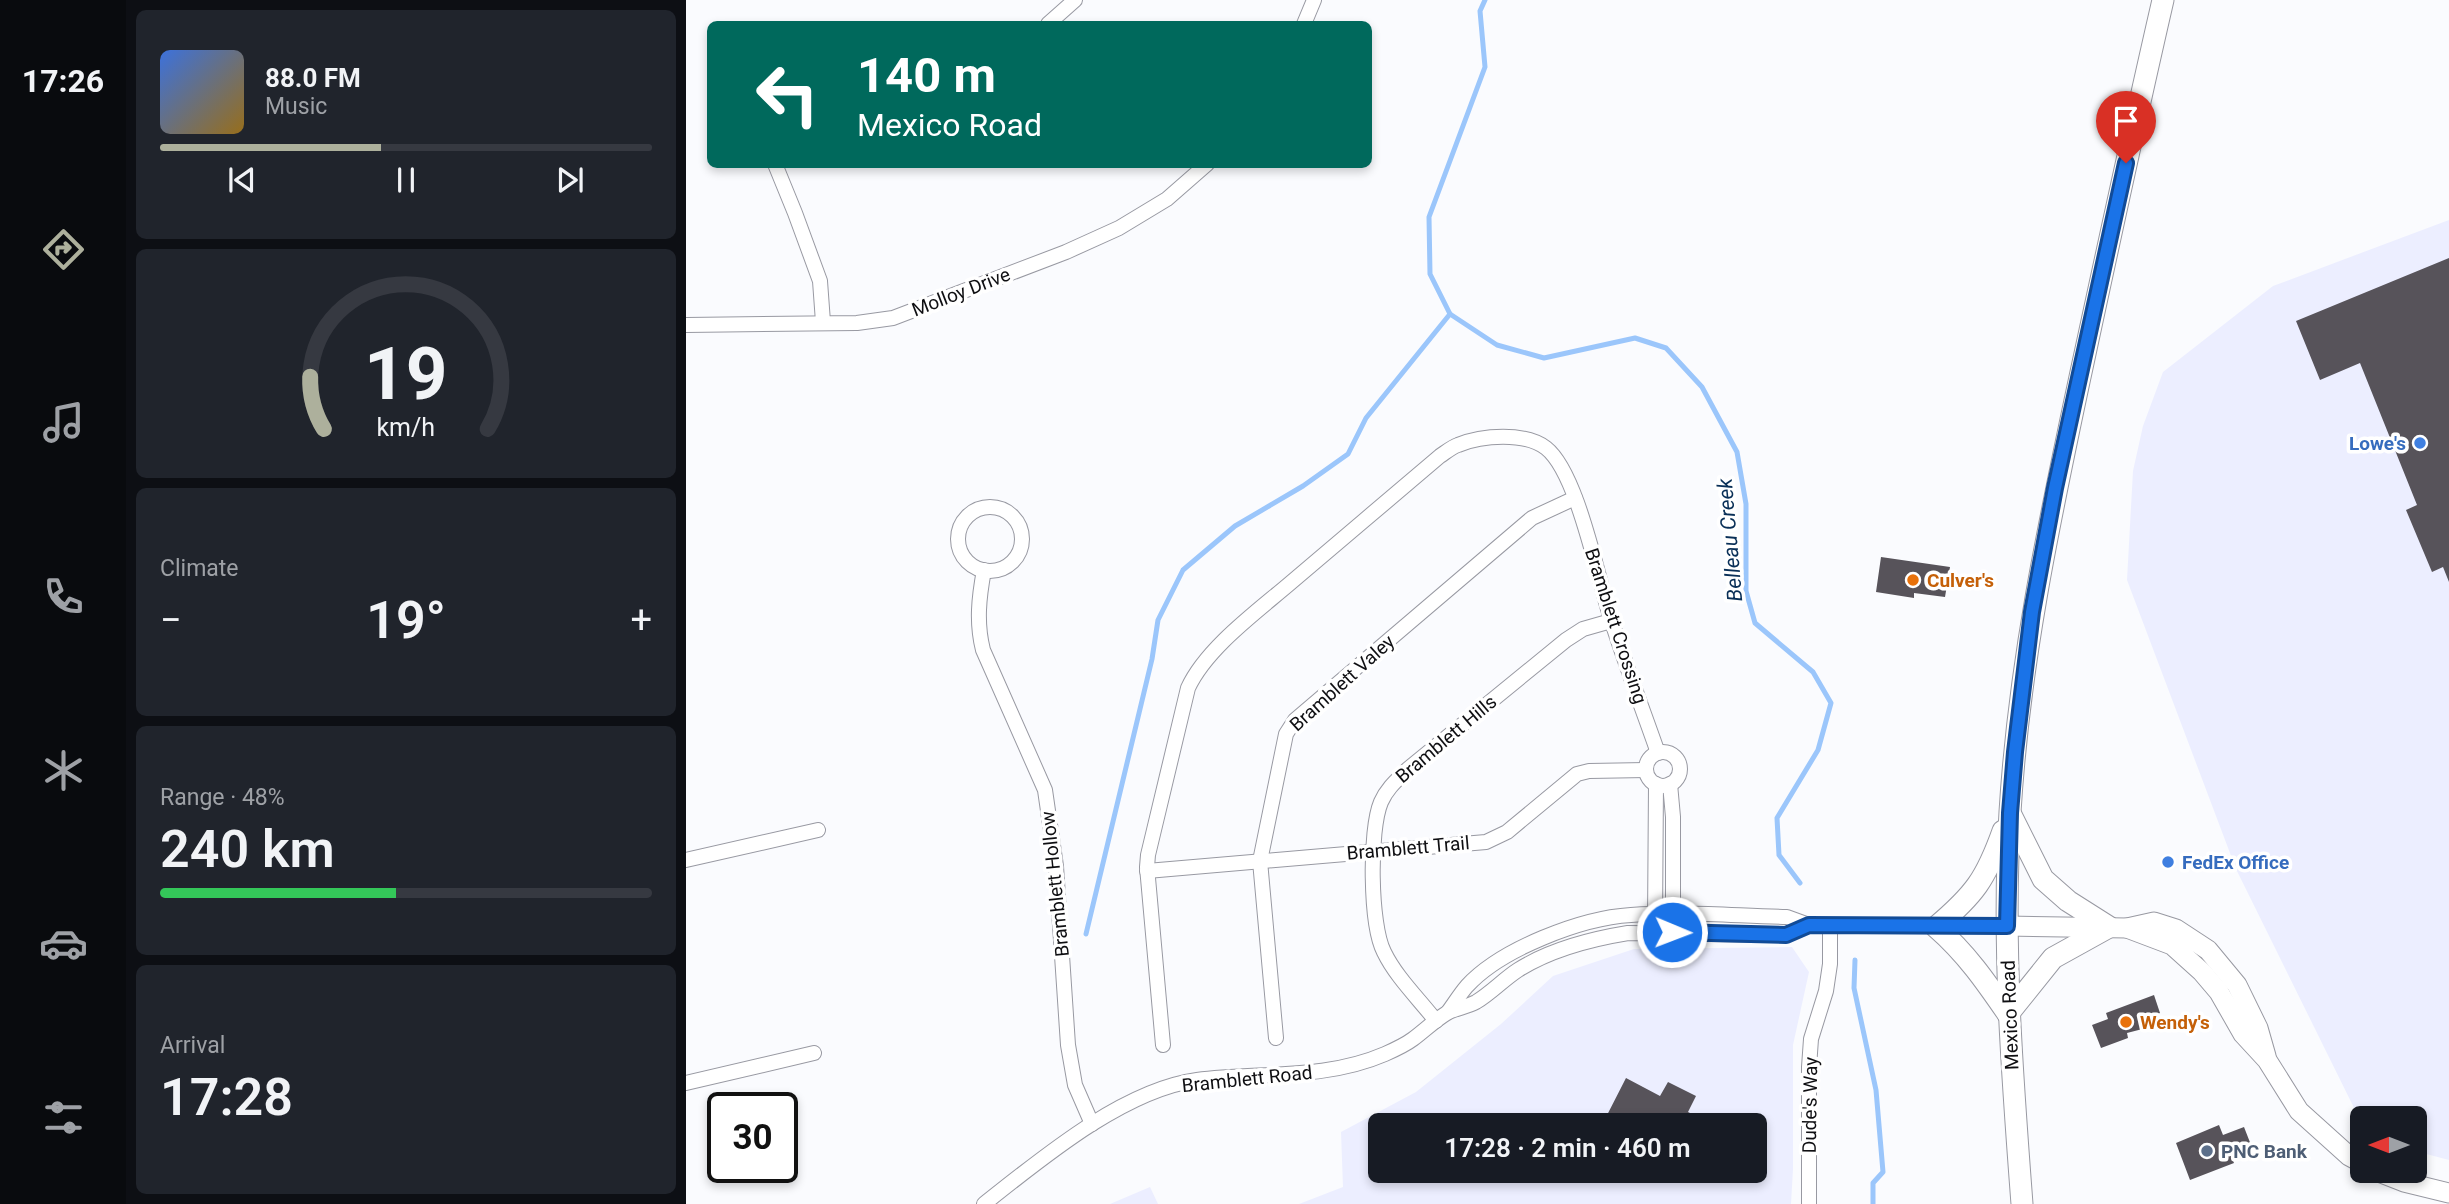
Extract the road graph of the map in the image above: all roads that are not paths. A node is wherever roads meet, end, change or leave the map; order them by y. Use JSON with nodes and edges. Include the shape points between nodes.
{"nodes":[{"id":1,"x":1075,"y":0,"type":"edge"},
{"id":2,"x":1314,"y":0,"type":"edge"},
{"id":3,"x":2163,"y":0,"type":"edge"},
{"id":4,"x":1051,"y":21,"type":"edge"},
{"id":5,"x":1305,"y":21,"type":"edge"},
{"id":6,"x":777,"y":168,"type":"edge"},
{"id":7,"x":1202,"y":168,"type":"edge"},
{"id":8,"x":823,"y":322,"type":"junction"},
{"id":9,"x":686,"y":325,"type":"edge"},
{"id":10,"x":1575,"y":498,"type":"junction"},
{"id":11,"x":984,"y":569,"type":"junction"},
{"id":12,"x":1611,"y":621,"type":"junction"},
{"id":13,"x":1658,"y":753,"type":"junction"},
{"id":14,"x":1646,"y":770,"type":"junction"},
{"id":15,"x":1663,"y":784,"type":"junction"},
{"id":16,"x":2010,"y":813,"type":"junction"},
{"id":17,"x":818,"y":830,"type":"dead end"},
{"id":18,"x":1372,"y":851,"type":"junction"},
{"id":19,"x":686,"y":860,"type":"edge"},
{"id":20,"x":1260,"y":861,"type":"junction"},
{"id":21,"x":1147,"y":871,"type":"junction"},
{"id":22,"x":1655,"y":914,"type":"junction"},
{"id":23,"x":1673,"y":915,"type":"junction"},
{"id":24,"x":1809,"y":925,"type":"junction"},
{"id":25,"x":1830,"y":925,"type":"junction"},
{"id":26,"x":2007,"y":926,"type":"junction"},
{"id":27,"x":1936,"y":927,"type":"junction"},
{"id":28,"x":2118,"y":927,"type":"junction"},
{"id":29,"x":1656,"y":932,"type":"junction"},
{"id":30,"x":1672,"y":932,"type":"junction"},
{"id":31,"x":2008,"y":1014,"type":"junction"},
{"id":32,"x":1441,"y":1017,"type":"junction"},
{"id":33,"x":1276,"y":1038,"type":"dead end"},
{"id":34,"x":1163,"y":1045,"type":"dead end"},
{"id":35,"x":814,"y":1053,"type":"dead end"},
{"id":36,"x":686,"y":1083,"type":"edge"},
{"id":37,"x":1092,"y":1124,"type":"junction"},
{"id":38,"x":2350,"y":1155,"type":"edge"},
{"id":39,"x":2408,"y":1183,"type":"edge"},
{"id":40,"x":2449,"y":1193,"type":"edge"},
{"id":41,"x":984,"y":1204,"type":"edge"},
{"id":42,"x":1809,"y":1204,"type":"edge"},
{"id":43,"x":2022,"y":1204,"type":"edge"}],
"edges":[{"from":1,"to":4,"type":"street"},
{"from":2,"to":5,"type":"street"},
{"from":3,"to":16,"type":"main road","name":"Mexico Road","via":[[2043,547],[2022,684]]},
{"from":6,"to":8,"type":"street","via":[[820,281]]},
{"from":7,"to":8,"type":"street","name":"Molloy Drive","via":[[1167,200],[1066,252],[893,318]]},
{"from":8,"to":9,"type":"street","name":"Molloy Drive"},
{"from":10,"to":12,"type":"street","name":"Bramblett Crossing"},
{"from":10,"to":20,"type":"street","name":"Bramblett Valey","via":[[1532,518],[1295,720],[1282,748]]},
{"from":10,"to":21,"type":"street","name":"Bramblett Crossing","via":[[1555,458],[1535,441],[1480,439],[1458,445],[1265,605],[1204,659],[1188,688]]},
{"from":11,"to":11,"type":"street","via":[[1011,563],[1022,544],[1013,516],[995,507],[984,507],[967,517],[959,536],[964,556]]},
{"from":11,"to":37,"type":"street","name":"Bramblett Hollow","via":[[978,631],[1045,790],[1056,866],[1068,1045],[1075,1085]]},
{"from":12,"to":13,"type":"street","name":"Bramblett Crossing"},
{"from":12,"to":18,"type":"street","name":"Bramblett Hills","via":[[1583,629],[1566,640],[1392,784],[1381,802]]},
{"from":13,"to":14,"type":"street","via":[[1650,758]]},
{"from":13,"to":15,"type":"street","via":[[1668,753],[1678,762],[1679,775]]},
{"from":14,"to":15,"type":"street","via":[[1648,777]]},
{"from":14,"to":18,"type":"street","name":"Bramblett Trail","via":[[1577,775],[1507,832],[1486,842]]},
{"from":15,"to":22,"type":"street"},
{"from":15,"to":23,"type":"street","via":[[1673,817]]},
{"from":16,"to":26,"type":"main road","name":"Mexico Road"},
{"from":16,"to":27,"type":"main road","via":[[1991,867],[1972,894]]},
{"from":16,"to":28,"type":"main road","via":[[2043,878],[2067,901]]},
{"from":17,"to":19,"type":"street"},
{"from":18,"to":20,"type":"street","name":"Bramblett Trail"},
{"from":18,"to":32,"type":"street","name":"Bramblett Hills","via":[[1382,949]]},
{"from":20,"to":21,"type":"street","name":"Bramblett Trail"},
{"from":20,"to":33,"type":"street","name":"Bramblett Valey"},
{"from":21,"to":34,"type":"street","name":"Bramblett Crossing"},
{"from":22,"to":23,"type":"street","name":"Bramblett Road"},
{"from":22,"to":29,"type":"street"},
{"from":22,"to":32,"type":"street","name":"Bramblett Road","via":[[1575,926],[1521,948],[1467,985]]},
{"from":23,"to":24,"type":"street","name":"Bramblett Road","via":[[1787,917]]},
{"from":23,"to":30,"type":"street"},
{"from":24,"to":25,"type":"street","name":"Bramblett Road"},
{"from":24,"to":30,"type":"street","name":"Bramblett Road","via":[[1786,935]]},
{"from":25,"to":27,"type":"street","name":"Bramblett Road"},
{"from":25,"to":42,"type":"street","name":"Dude's Way","via":[[1826,991],[1811,1039]]},
{"from":26,"to":27,"type":"street","name":"Bramblett Road"},
{"from":26,"to":28,"type":"street"},
{"from":26,"to":31,"type":"main road","name":"Mexico Road"},
{"from":27,"to":31,"type":"main road","via":[[1975,965]]},
{"from":28,"to":31,"type":"main road","via":[[2053,958]]},
{"from":28,"to":38,"type":"street","via":[[2154,922],[2176,929],[2208,950],[2237,985],[2258,1028],[2267,1060],[2299,1111]]},
{"from":29,"to":30,"type":"street","name":"Bramblett Road"},
{"from":29,"to":32,"type":"street","name":"Bramblett Road","via":[[1604,937],[1557,952],[1518,970],[1476,1002]]},
{"from":31,"to":43,"type":"main road","name":"Mexico Road"},
{"from":32,"to":37,"type":"street","name":"Bramblett Road","via":[[1410,1042],[1348,1067],[1194,1081],[1146,1095]]},
{"from":35,"to":36,"type":"street"},
{"from":37,"to":41,"type":"street","name":"Bramblett Road"},
{"from":39,"to":40,"type":"street"}]}
